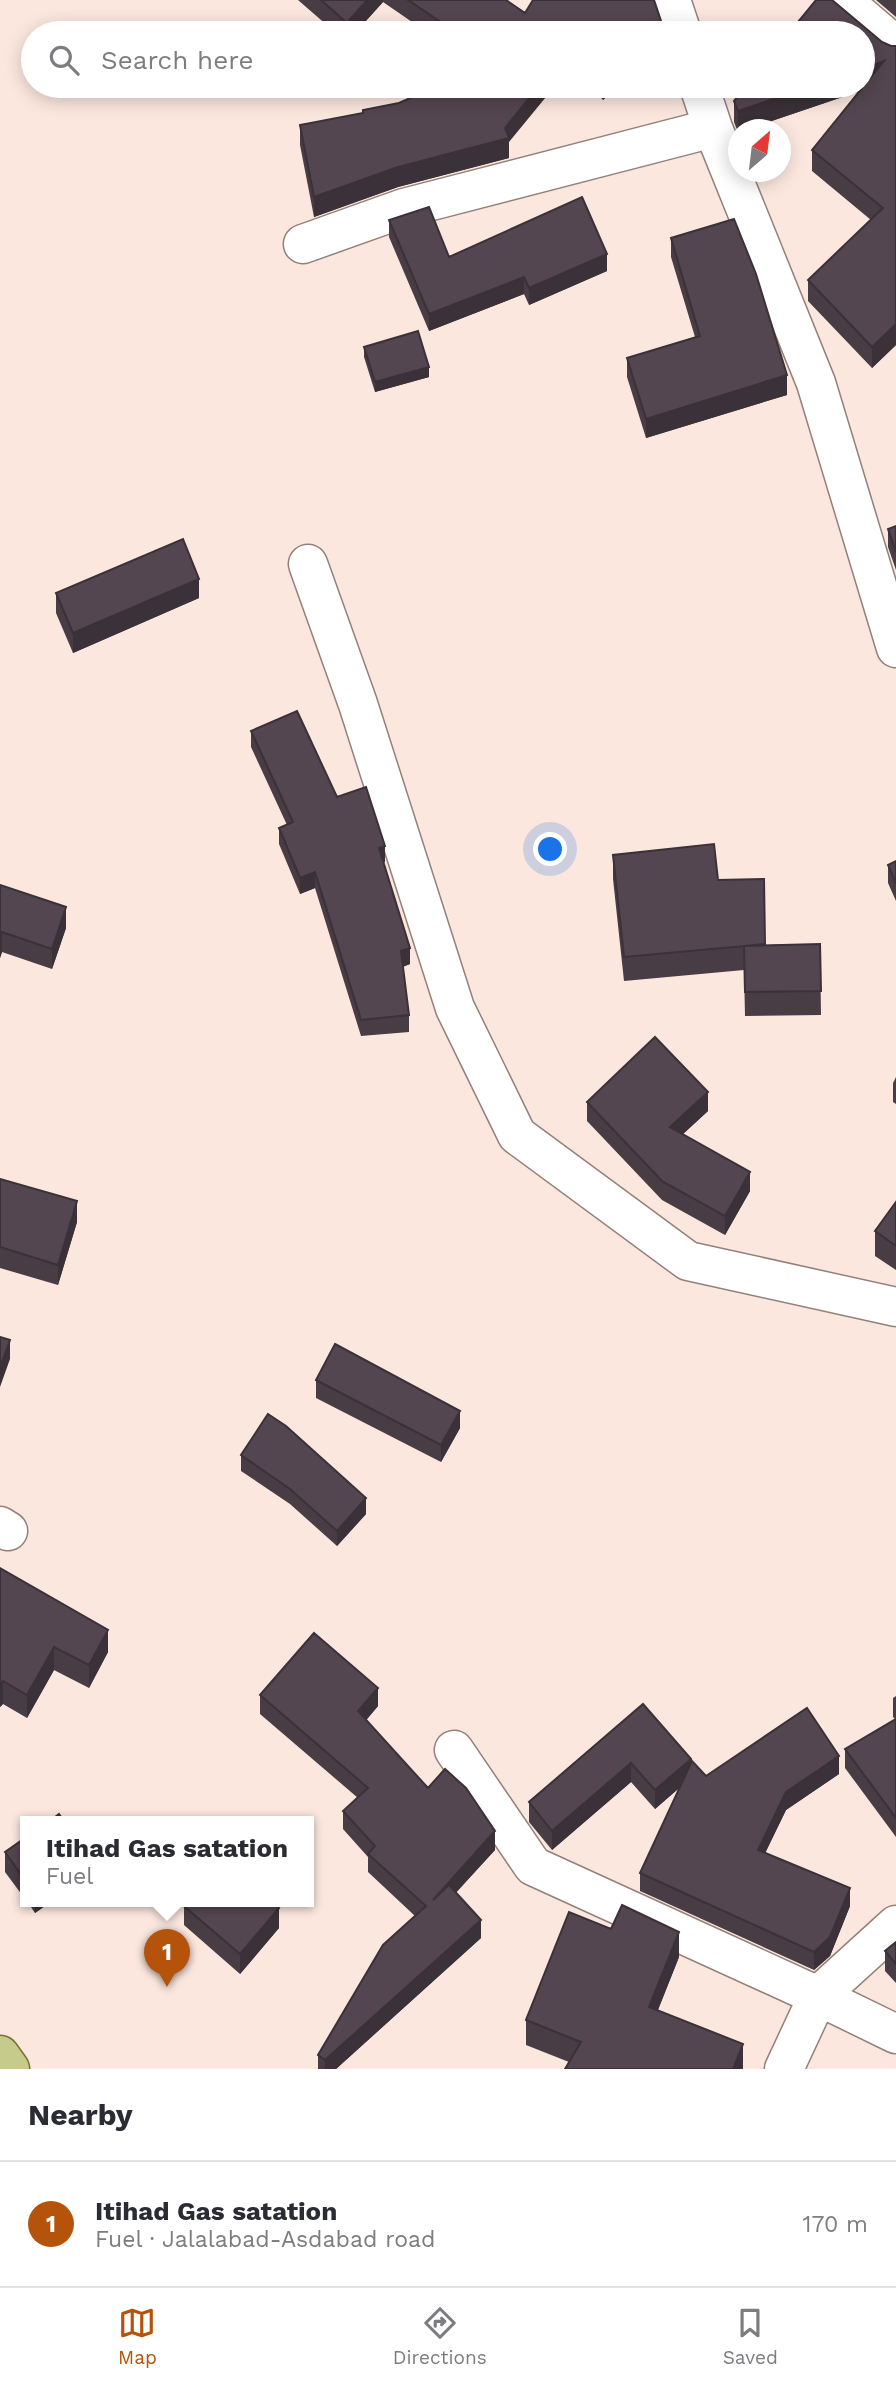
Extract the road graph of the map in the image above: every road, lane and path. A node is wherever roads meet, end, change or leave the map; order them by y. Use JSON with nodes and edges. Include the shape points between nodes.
{"nodes":[{"id":1,"x":671,"y":0,"type":"edge"},
{"id":2,"x":842,"y":0,"type":"edge"},
{"id":3,"x":678,"y":21,"type":"edge"},
{"id":4,"x":867,"y":21,"type":"edge"},
{"id":5,"x":875,"y":28,"type":"edge"},
{"id":6,"x":896,"y":46,"type":"edge"},
{"id":7,"x":703,"y":98,"type":"edge"},
{"id":8,"x":713,"y":128,"type":"junction"},
{"id":9,"x":303,"y":244,"type":"dead end"},
{"id":10,"x":308,"y":564,"type":"dead end"},
{"id":11,"x":896,"y":648,"type":"edge"},
{"id":12,"x":896,"y":1307,"type":"edge"},
{"id":13,"x":454,"y":1750,"type":"dead end"},
{"id":14,"x":896,"y":1925,"type":"edge"},
{"id":15,"x":818,"y":1996,"type":"junction"},
{"id":16,"x":896,"y":2034,"type":"edge"},
{"id":17,"x":0,"y":2055,"type":"edge"},
{"id":18,"x":10,"y":2069,"type":"edge"},
{"id":19,"x":784,"y":2069,"type":"edge"}],
"edges":[{"from":1,"to":3,"type":"street"},
{"from":2,"to":4,"type":"street"},
{"from":5,"to":6,"type":"street"},
{"from":7,"to":8,"type":"street"},
{"from":8,"to":9,"type":"street","via":[[404,208]]},
{"from":8,"to":11,"type":"street","via":[[816,383]]},
{"from":10,"to":12,"type":"street","via":[[358,704],[454,1008],[517,1135],[688,1261]]},
{"from":13,"to":15,"type":"street","via":[[533,1866]]},
{"from":14,"to":15,"type":"street"},
{"from":15,"to":16,"type":"street"},
{"from":15,"to":19,"type":"street"},
{"from":17,"to":18,"type":"main road"}]}
